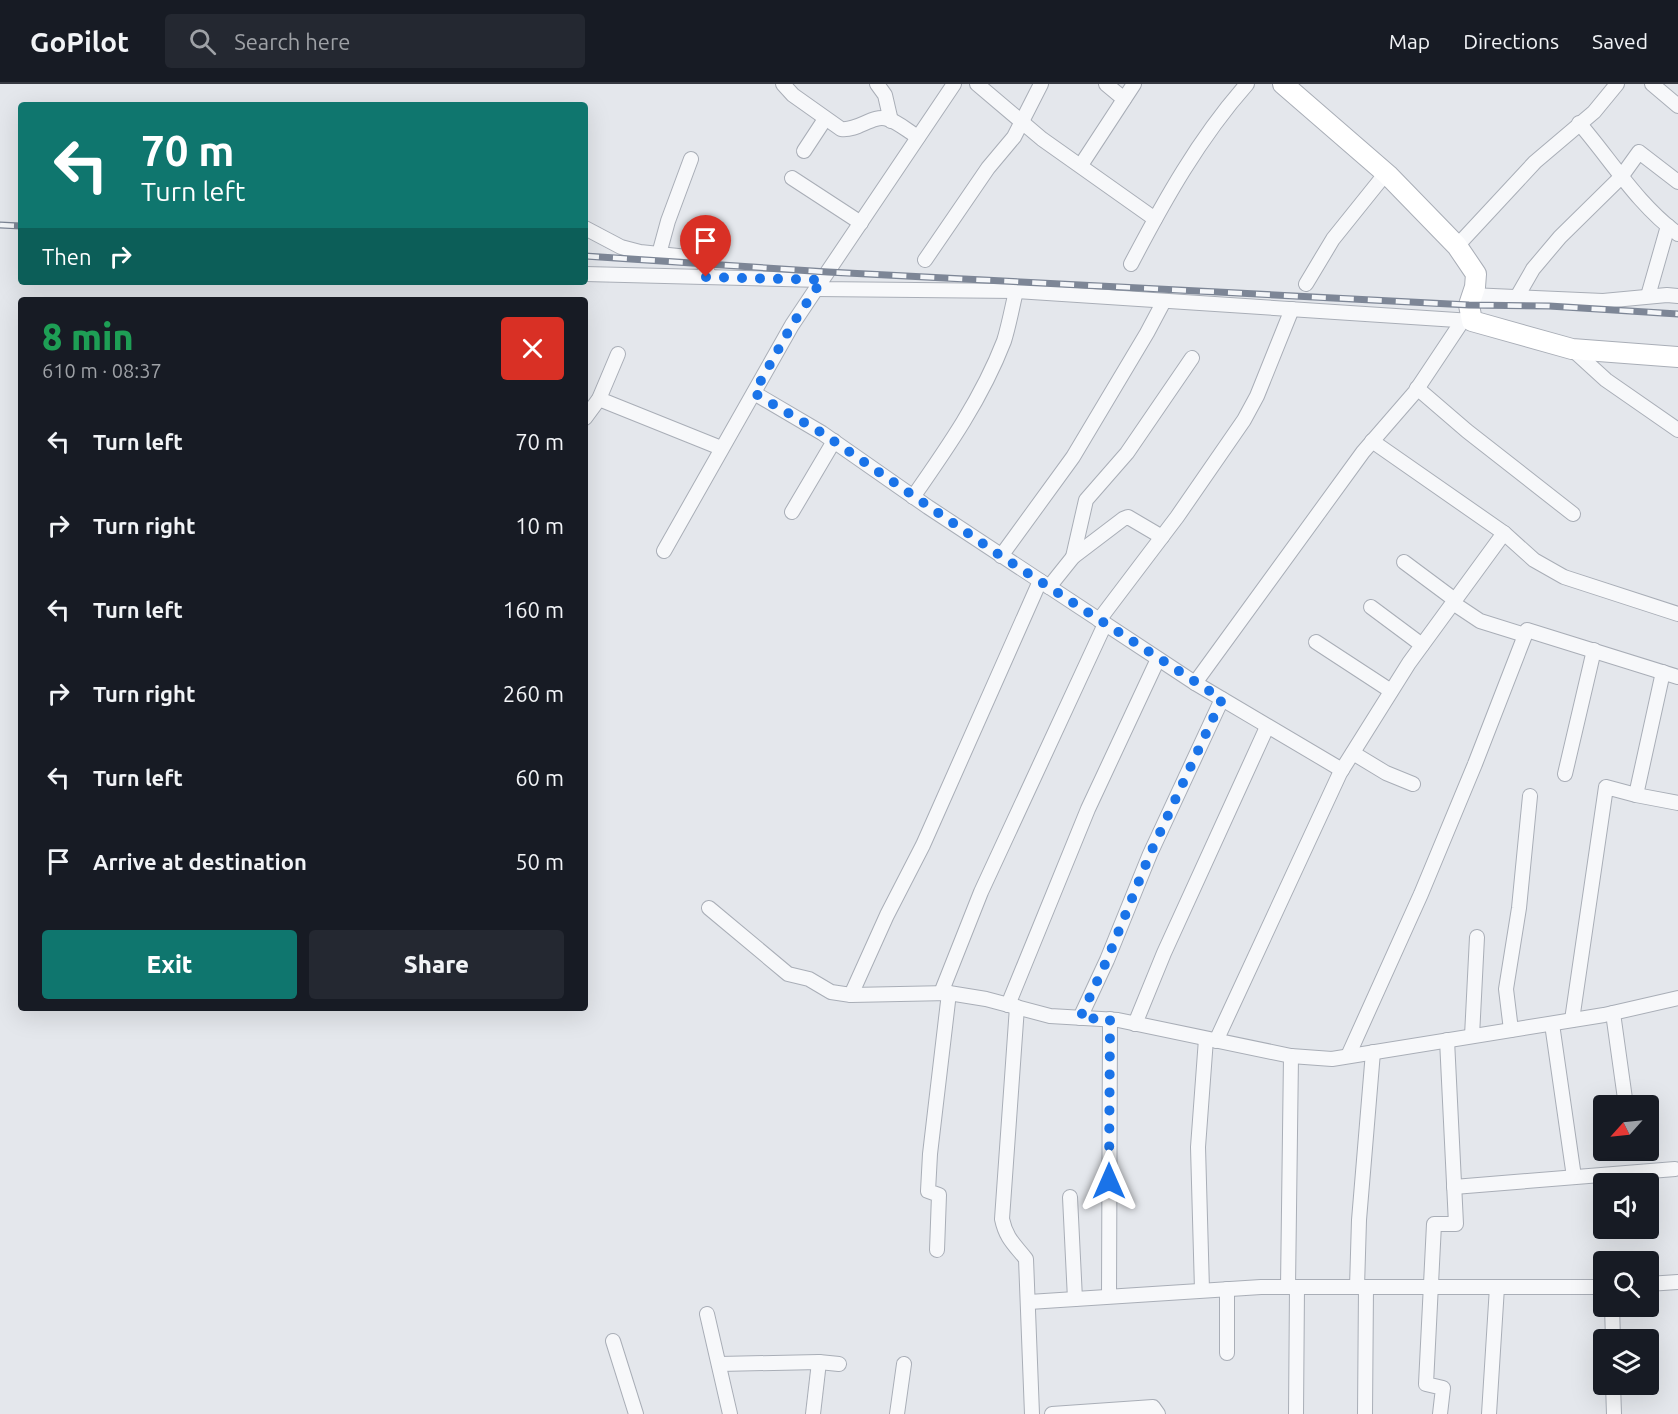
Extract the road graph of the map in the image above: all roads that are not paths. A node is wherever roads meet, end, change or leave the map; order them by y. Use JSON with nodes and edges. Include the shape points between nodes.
{"nodes":[{"id":1,"x":783,"y":84,"type":"edge"},
{"id":2,"x":877,"y":84,"type":"edge"},
{"id":3,"x":954,"y":84,"type":"edge"},
{"id":4,"x":977,"y":84,"type":"edge"},
{"id":5,"x":1041,"y":84,"type":"edge"},
{"id":6,"x":1106,"y":84,"type":"edge"},
{"id":7,"x":1134,"y":84,"type":"edge"},
{"id":8,"x":1247,"y":84,"type":"edge"},
{"id":9,"x":1282,"y":84,"type":"edge"},
{"id":10,"x":1617,"y":84,"type":"edge"},
{"id":11,"x":1652,"y":84,"type":"edge"},
{"id":12,"x":1124,"y":99,"type":"junction"},
{"id":13,"x":1678,"y":106,"type":"edge"},
{"id":14,"x":825,"y":119,"type":"junction"},
{"id":15,"x":891,"y":121,"type":"junction"},
{"id":16,"x":1022,"y":121,"type":"junction"},
{"id":17,"x":1579,"y":123,"type":"junction"},
{"id":18,"x":918,"y":137,"type":"junction"},
{"id":19,"x":804,"y":151,"type":"dead end"},
{"id":20,"x":691,"y":159,"type":"dead end"},
{"id":21,"x":1080,"y":165,"type":"junction"},
{"id":22,"x":1386,"y":173,"type":"junction"},
{"id":23,"x":1621,"y":177,"type":"junction"},
{"id":24,"x":792,"y":178,"type":"dead end"},
{"id":25,"x":1678,"y":182,"type":"edge"},
{"id":26,"x":1155,"y":219,"type":"junction"},
{"id":27,"x":861,"y":223,"type":"junction"},
{"id":28,"x":588,"y":230,"type":"edge"},
{"id":29,"x":1673,"y":230,"type":"edge"},
{"id":30,"x":1457,"y":246,"type":"junction"},
{"id":31,"x":659,"y":254,"type":"junction"},
{"id":32,"x":925,"y":260,"type":"dead end"},
{"id":33,"x":1131,"y":264,"type":"dead end"},
{"id":34,"x":588,"y":274,"type":"edge"},
{"id":35,"x":710,"y":277,"type":"junction"},
{"id":36,"x":819,"y":284,"type":"junction"},
{"id":37,"x":1306,"y":284,"type":"dead end"},
{"id":38,"x":1016,"y":291,"type":"junction"},
{"id":39,"x":1471,"y":295,"type":"junction"},
{"id":40,"x":1678,"y":296,"type":"edge"},
{"id":41,"x":1517,"y":297,"type":"junction"},
{"id":42,"x":1648,"y":297,"type":"junction"},
{"id":43,"x":1164,"y":301,"type":"junction"},
{"id":44,"x":1292,"y":309,"type":"junction"},
{"id":45,"x":1467,"y":320,"type":"junction"},
{"id":46,"x":1572,"y":349,"type":"junction"},
{"id":47,"x":618,"y":354,"type":"dead end"},
{"id":48,"x":1678,"y":357,"type":"edge"},
{"id":49,"x":1192,"y":358,"type":"dead end"},
{"id":50,"x":1417,"y":388,"type":"junction"},
{"id":51,"x":754,"y":393,"type":"junction"},
{"id":52,"x":599,"y":399,"type":"junction"},
{"id":53,"x":588,"y":414,"type":"edge"},
{"id":54,"x":1678,"y":430,"type":"edge"},
{"id":55,"x":834,"y":441,"type":"junction"},
{"id":56,"x":1372,"y":441,"type":"junction"},
{"id":57,"x":721,"y":448,"type":"junction"},
{"id":58,"x":913,"y":497,"type":"junction"},
{"id":59,"x":792,"y":512,"type":"dead end"},
{"id":60,"x":1573,"y":514,"type":"dead end"},
{"id":61,"x":1504,"y":533,"type":"junction"},
{"id":62,"x":1162,"y":537,"type":"junction"},
{"id":63,"x":664,"y":551,"type":"dead end"},
{"id":64,"x":1001,"y":556,"type":"junction"},
{"id":65,"x":1073,"y":557,"type":"junction"},
{"id":66,"x":1404,"y":562,"type":"dead end"},
{"id":67,"x":1044,"y":584,"type":"junction"},
{"id":68,"x":1454,"y":602,"type":"junction"},
{"id":69,"x":1371,"y":607,"type":"dead end"},
{"id":70,"x":1677,"y":610,"type":"edge"},
{"id":71,"x":1102,"y":622,"type":"junction"},
{"id":72,"x":1525,"y":635,"type":"junction"},
{"id":73,"x":1316,"y":642,"type":"dead end"},
{"id":74,"x":1422,"y":645,"type":"junction"},
{"id":75,"x":1594,"y":650,"type":"junction"},
{"id":76,"x":1158,"y":659,"type":"junction"},
{"id":77,"x":1663,"y":672,"type":"junction"},
{"id":78,"x":1678,"y":677,"type":"edge"},
{"id":79,"x":1195,"y":683,"type":"junction"},
{"id":80,"x":1391,"y":691,"type":"junction"},
{"id":81,"x":1222,"y":699,"type":"junction"},
{"id":82,"x":1267,"y":726,"type":"junction"},
{"id":83,"x":1353,"y":753,"type":"junction"},
{"id":84,"x":1342,"y":770,"type":"junction"},
{"id":85,"x":1565,"y":774,"type":"dead end"},
{"id":86,"x":1413,"y":784,"type":"dead end"},
{"id":87,"x":1636,"y":795,"type":"junction"},
{"id":88,"x":1530,"y":796,"type":"dead end"},
{"id":89,"x":1678,"y":803,"type":"edge"},
{"id":90,"x":709,"y":908,"type":"dead end"},
{"id":91,"x":1477,"y":937,"type":"dead end"},
{"id":92,"x":945,"y":993,"type":"junction"},
{"id":93,"x":851,"y":995,"type":"junction"},
{"id":94,"x":1678,"y":998,"type":"edge"},
{"id":95,"x":1013,"y":1006,"type":"junction"},
{"id":96,"x":1613,"y":1013,"type":"junction"},
{"id":97,"x":1080,"y":1018,"type":"junction"},
{"id":98,"x":1110,"y":1019,"type":"junction"},
{"id":99,"x":1572,"y":1020,"type":"junction"},
{"id":100,"x":1136,"y":1024,"type":"junction"},
{"id":101,"x":1552,"y":1024,"type":"junction"},
{"id":102,"x":1511,"y":1030,"type":"junction"},
{"id":103,"x":1472,"y":1036,"type":"junction"},
{"id":104,"x":1211,"y":1040,"type":"junction"},
{"id":105,"x":1447,"y":1040,"type":"junction"},
{"id":106,"x":1373,"y":1052,"type":"junction"},
{"id":107,"x":1291,"y":1056,"type":"junction"},
{"id":108,"x":1348,"y":1056,"type":"junction"},
{"id":109,"x":1624,"y":1095,"type":"edge"},
{"id":110,"x":1675,"y":1169,"type":"dead end"},
{"id":111,"x":1574,"y":1177,"type":"junction"},
{"id":112,"x":1454,"y":1186,"type":"junction"},
{"id":113,"x":1070,"y":1197,"type":"dead end"},
{"id":114,"x":937,"y":1250,"type":"dead end"},
{"id":115,"x":1678,"y":1282,"type":"edge"},
{"id":116,"x":1659,"y":1283,"type":"edge"},
{"id":117,"x":1293,"y":1287,"type":"junction"},
{"id":118,"x":1362,"y":1287,"type":"junction"},
{"id":119,"x":1430,"y":1287,"type":"junction"},
{"id":120,"x":1497,"y":1287,"type":"junction"},
{"id":121,"x":1593,"y":1287,"type":"edge"},
{"id":122,"x":1227,"y":1289,"type":"junction"},
{"id":123,"x":1202,"y":1290,"type":"junction"},
{"id":124,"x":1109,"y":1296,"type":"junction"},
{"id":125,"x":1075,"y":1299,"type":"junction"},
{"id":126,"x":1029,"y":1302,"type":"junction"},
{"id":127,"x":707,"y":1314,"type":"dead end"},
{"id":128,"x":613,"y":1341,"type":"dead end"},
{"id":129,"x":1227,"y":1353,"type":"dead end"},
{"id":130,"x":819,"y":1362,"type":"junction"},
{"id":131,"x":719,"y":1364,"type":"junction"},
{"id":132,"x":839,"y":1364,"type":"dead end"},
{"id":133,"x":904,"y":1364,"type":"dead end"},
{"id":134,"x":1613,"y":1395,"type":"edge"},
{"id":135,"x":636,"y":1414,"type":"edge"},
{"id":136,"x":730,"y":1414,"type":"edge"},
{"id":137,"x":813,"y":1414,"type":"edge"},
{"id":138,"x":897,"y":1414,"type":"edge"},
{"id":139,"x":1032,"y":1414,"type":"edge"},
{"id":140,"x":1052,"y":1414,"type":"edge"},
{"id":141,"x":1158,"y":1414,"type":"edge"},
{"id":142,"x":1296,"y":1414,"type":"edge"},
{"id":143,"x":1365,"y":1414,"type":"edge"},
{"id":144,"x":1440,"y":1414,"type":"edge"},
{"id":145,"x":1489,"y":1414,"type":"edge"},
{"id":146,"x":1614,"y":1414,"type":"edge"}],
"edges":[{"from":1,"to":14,"type":"street"},
{"from":2,"to":15,"type":"street","via":[[885,95]]},
{"from":3,"to":18,"type":"street"},
{"from":4,"to":16,"type":"street"},
{"from":5,"to":16,"type":"street"},
{"from":6,"to":12,"type":"street"},
{"from":7,"to":12,"type":"street"},
{"from":8,"to":26,"type":"street","via":[[1189,162]]},
{"from":9,"to":22,"type":"street"},
{"from":10,"to":17,"type":"street"},
{"from":11,"to":13,"type":"street"},
{"from":12,"to":21,"type":"street"},
{"from":14,"to":15,"type":"street","via":[[849,130],[875,119]]},
{"from":14,"to":19,"type":"street"},
{"from":15,"to":18,"type":"street"},
{"from":16,"to":21,"type":"street"},
{"from":16,"to":32,"type":"street"},
{"from":17,"to":23,"type":"street"},
{"from":17,"to":30,"type":"street","via":[[1534,162]]},
{"from":18,"to":27,"type":"street"},
{"from":20,"to":31,"type":"street"},
{"from":21,"to":26,"type":"street"},
{"from":22,"to":30,"type":"street"},
{"from":22,"to":37,"type":"street","via":[[1333,239]]},
{"from":23,"to":25,"type":"street","via":[[1639,152]]},
{"from":23,"to":29,"type":"street"},
{"from":23,"to":41,"type":"street","via":[[1560,237],[1533,269]]},
{"from":24,"to":27,"type":"street"},
{"from":26,"to":33,"type":"street"},
{"from":27,"to":36,"type":"street"},
{"from":28,"to":31,"type":"street","via":[[621,247]]},
{"from":29,"to":42,"type":"street"},
{"from":30,"to":39,"type":"street","via":[[1476,274]]},
{"from":31,"to":35,"type":"street","via":[[697,258]]},
{"from":34,"to":35,"type":"street"},
{"from":35,"to":36,"type":"street"},
{"from":36,"to":38,"type":"street"},
{"from":36,"to":51,"type":"street"},
{"from":38,"to":43,"type":"street"},
{"from":38,"to":58,"type":"street","via":[[1004,340],[982,390],[960,430]]},
{"from":39,"to":41,"type":"street"},
{"from":39,"to":45,"type":"street"},
{"from":40,"to":42,"type":"street"},
{"from":41,"to":42,"type":"street","via":[[1603,301]]},
{"from":43,"to":44,"type":"street"},
{"from":43,"to":64,"type":"street","via":[[1073,457]]},
{"from":44,"to":45,"type":"street"},
{"from":44,"to":62,"type":"street","via":[[1244,420]]},
{"from":45,"to":46,"type":"street"},
{"from":45,"to":50,"type":"street"},
{"from":46,"to":48,"type":"street"},
{"from":46,"to":54,"type":"street","via":[[1606,380]]},
{"from":47,"to":52,"type":"street"},
{"from":49,"to":65,"type":"street","via":[[1127,453],[1086,500]]},
{"from":50,"to":56,"type":"street"},
{"from":50,"to":60,"type":"street"},
{"from":51,"to":55,"type":"street"},
{"from":51,"to":57,"type":"street"},
{"from":52,"to":53,"type":"street"},
{"from":52,"to":57,"type":"street"},
{"from":55,"to":58,"type":"street"},
{"from":55,"to":59,"type":"street"},
{"from":56,"to":61,"type":"street"},
{"from":56,"to":79,"type":"street"},
{"from":57,"to":63,"type":"street"},
{"from":58,"to":64,"type":"street"},
{"from":61,"to":68,"type":"street"},
{"from":61,"to":70,"type":"street","via":[[1534,560],[1564,577]]},
{"from":62,"to":65,"type":"street","via":[[1128,517]]},
{"from":62,"to":71,"type":"street"},
{"from":64,"to":67,"type":"street"},
{"from":65,"to":67,"type":"street"},
{"from":66,"to":68,"type":"street"},
{"from":67,"to":71,"type":"street"},
{"from":67,"to":93,"type":"street"},
{"from":68,"to":72,"type":"street","via":[[1480,621]]},
{"from":68,"to":74,"type":"street"},
{"from":69,"to":74,"type":"street"},
{"from":71,"to":76,"type":"street"},
{"from":71,"to":92,"type":"street","via":[[981,892]]},
{"from":72,"to":75,"type":"street","via":[[1527,630]]},
{"from":72,"to":108,"type":"street","via":[[1421,894]]},
{"from":73,"to":80,"type":"street"},
{"from":74,"to":80,"type":"street"},
{"from":75,"to":77,"type":"street"},
{"from":75,"to":85,"type":"street"},
{"from":76,"to":79,"type":"street"},
{"from":76,"to":95,"type":"street","via":[[1088,809]]},
{"from":77,"to":78,"type":"street"},
{"from":77,"to":87,"type":"street"},
{"from":79,"to":81,"type":"street"},
{"from":80,"to":83,"type":"street"},
{"from":81,"to":82,"type":"street"},
{"from":81,"to":97,"type":"street"},
{"from":82,"to":84,"type":"street"},
{"from":82,"to":100,"type":"street"},
{"from":83,"to":84,"type":"street"},
{"from":83,"to":86,"type":"street"},
{"from":84,"to":104,"type":"street"},
{"from":87,"to":89,"type":"street"},
{"from":87,"to":99,"type":"street","via":[[1606,787]]},
{"from":88,"to":102,"type":"street","via":[[1506,989]]},
{"from":90,"to":93,"type":"street","via":[[788,974],[809,979],[831,992]]},
{"from":91,"to":103,"type":"street"},
{"from":92,"to":93,"type":"street"},
{"from":92,"to":95,"type":"street"},
{"from":92,"to":114,"type":"street","via":[[928,1191],[939,1195]]},
{"from":94,"to":96,"type":"street"},
{"from":95,"to":97,"type":"street","via":[[1050,1016]]},
{"from":95,"to":126,"type":"street","via":[[1002,1219],[1009,1240],[1026,1259]]},
{"from":96,"to":99,"type":"street"},
{"from":96,"to":109,"type":"street"},
{"from":97,"to":98,"type":"street"},
{"from":98,"to":100,"type":"street"},
{"from":98,"to":124,"type":"street"},
{"from":99,"to":101,"type":"street"},
{"from":100,"to":104,"type":"street"},
{"from":101,"to":102,"type":"street"},
{"from":101,"to":111,"type":"street"},
{"from":102,"to":103,"type":"street"},
{"from":103,"to":105,"type":"street"},
{"from":104,"to":107,"type":"street"},
{"from":104,"to":123,"type":"street","via":[[1198,1147]]},
{"from":105,"to":106,"type":"street"},
{"from":105,"to":112,"type":"street"},
{"from":106,"to":108,"type":"street"},
{"from":106,"to":118,"type":"street","via":[[1359,1220]]},
{"from":107,"to":108,"type":"street"},
{"from":107,"to":117,"type":"street"},
{"from":110,"to":111,"type":"street"},
{"from":111,"to":112,"type":"street"},
{"from":112,"to":119,"type":"street","via":[[1456,1224],[1434,1224]]},
{"from":113,"to":125,"type":"street"},
{"from":115,"to":116,"type":"street"},
{"from":117,"to":118,"type":"street"},
{"from":117,"to":122,"type":"street"},
{"from":117,"to":142,"type":"street"},
{"from":118,"to":119,"type":"street"},
{"from":118,"to":143,"type":"street"},
{"from":119,"to":120,"type":"street"},
{"from":119,"to":144,"type":"street","via":[[1426,1384],[1443,1388]]},
{"from":120,"to":121,"type":"street"},
{"from":120,"to":145,"type":"street"},
{"from":122,"to":123,"type":"street"},
{"from":122,"to":129,"type":"street"},
{"from":123,"to":124,"type":"street"},
{"from":124,"to":125,"type":"street"},
{"from":125,"to":126,"type":"street"},
{"from":126,"to":139,"type":"street"},
{"from":127,"to":131,"type":"street"},
{"from":128,"to":135,"type":"street"},
{"from":130,"to":131,"type":"street"},
{"from":130,"to":132,"type":"street"},
{"from":130,"to":137,"type":"street"},
{"from":131,"to":136,"type":"street"},
{"from":133,"to":138,"type":"street"},
{"from":134,"to":146,"type":"street"},
{"from":140,"to":141,"type":"street","via":[[1153,1407]]}]}
